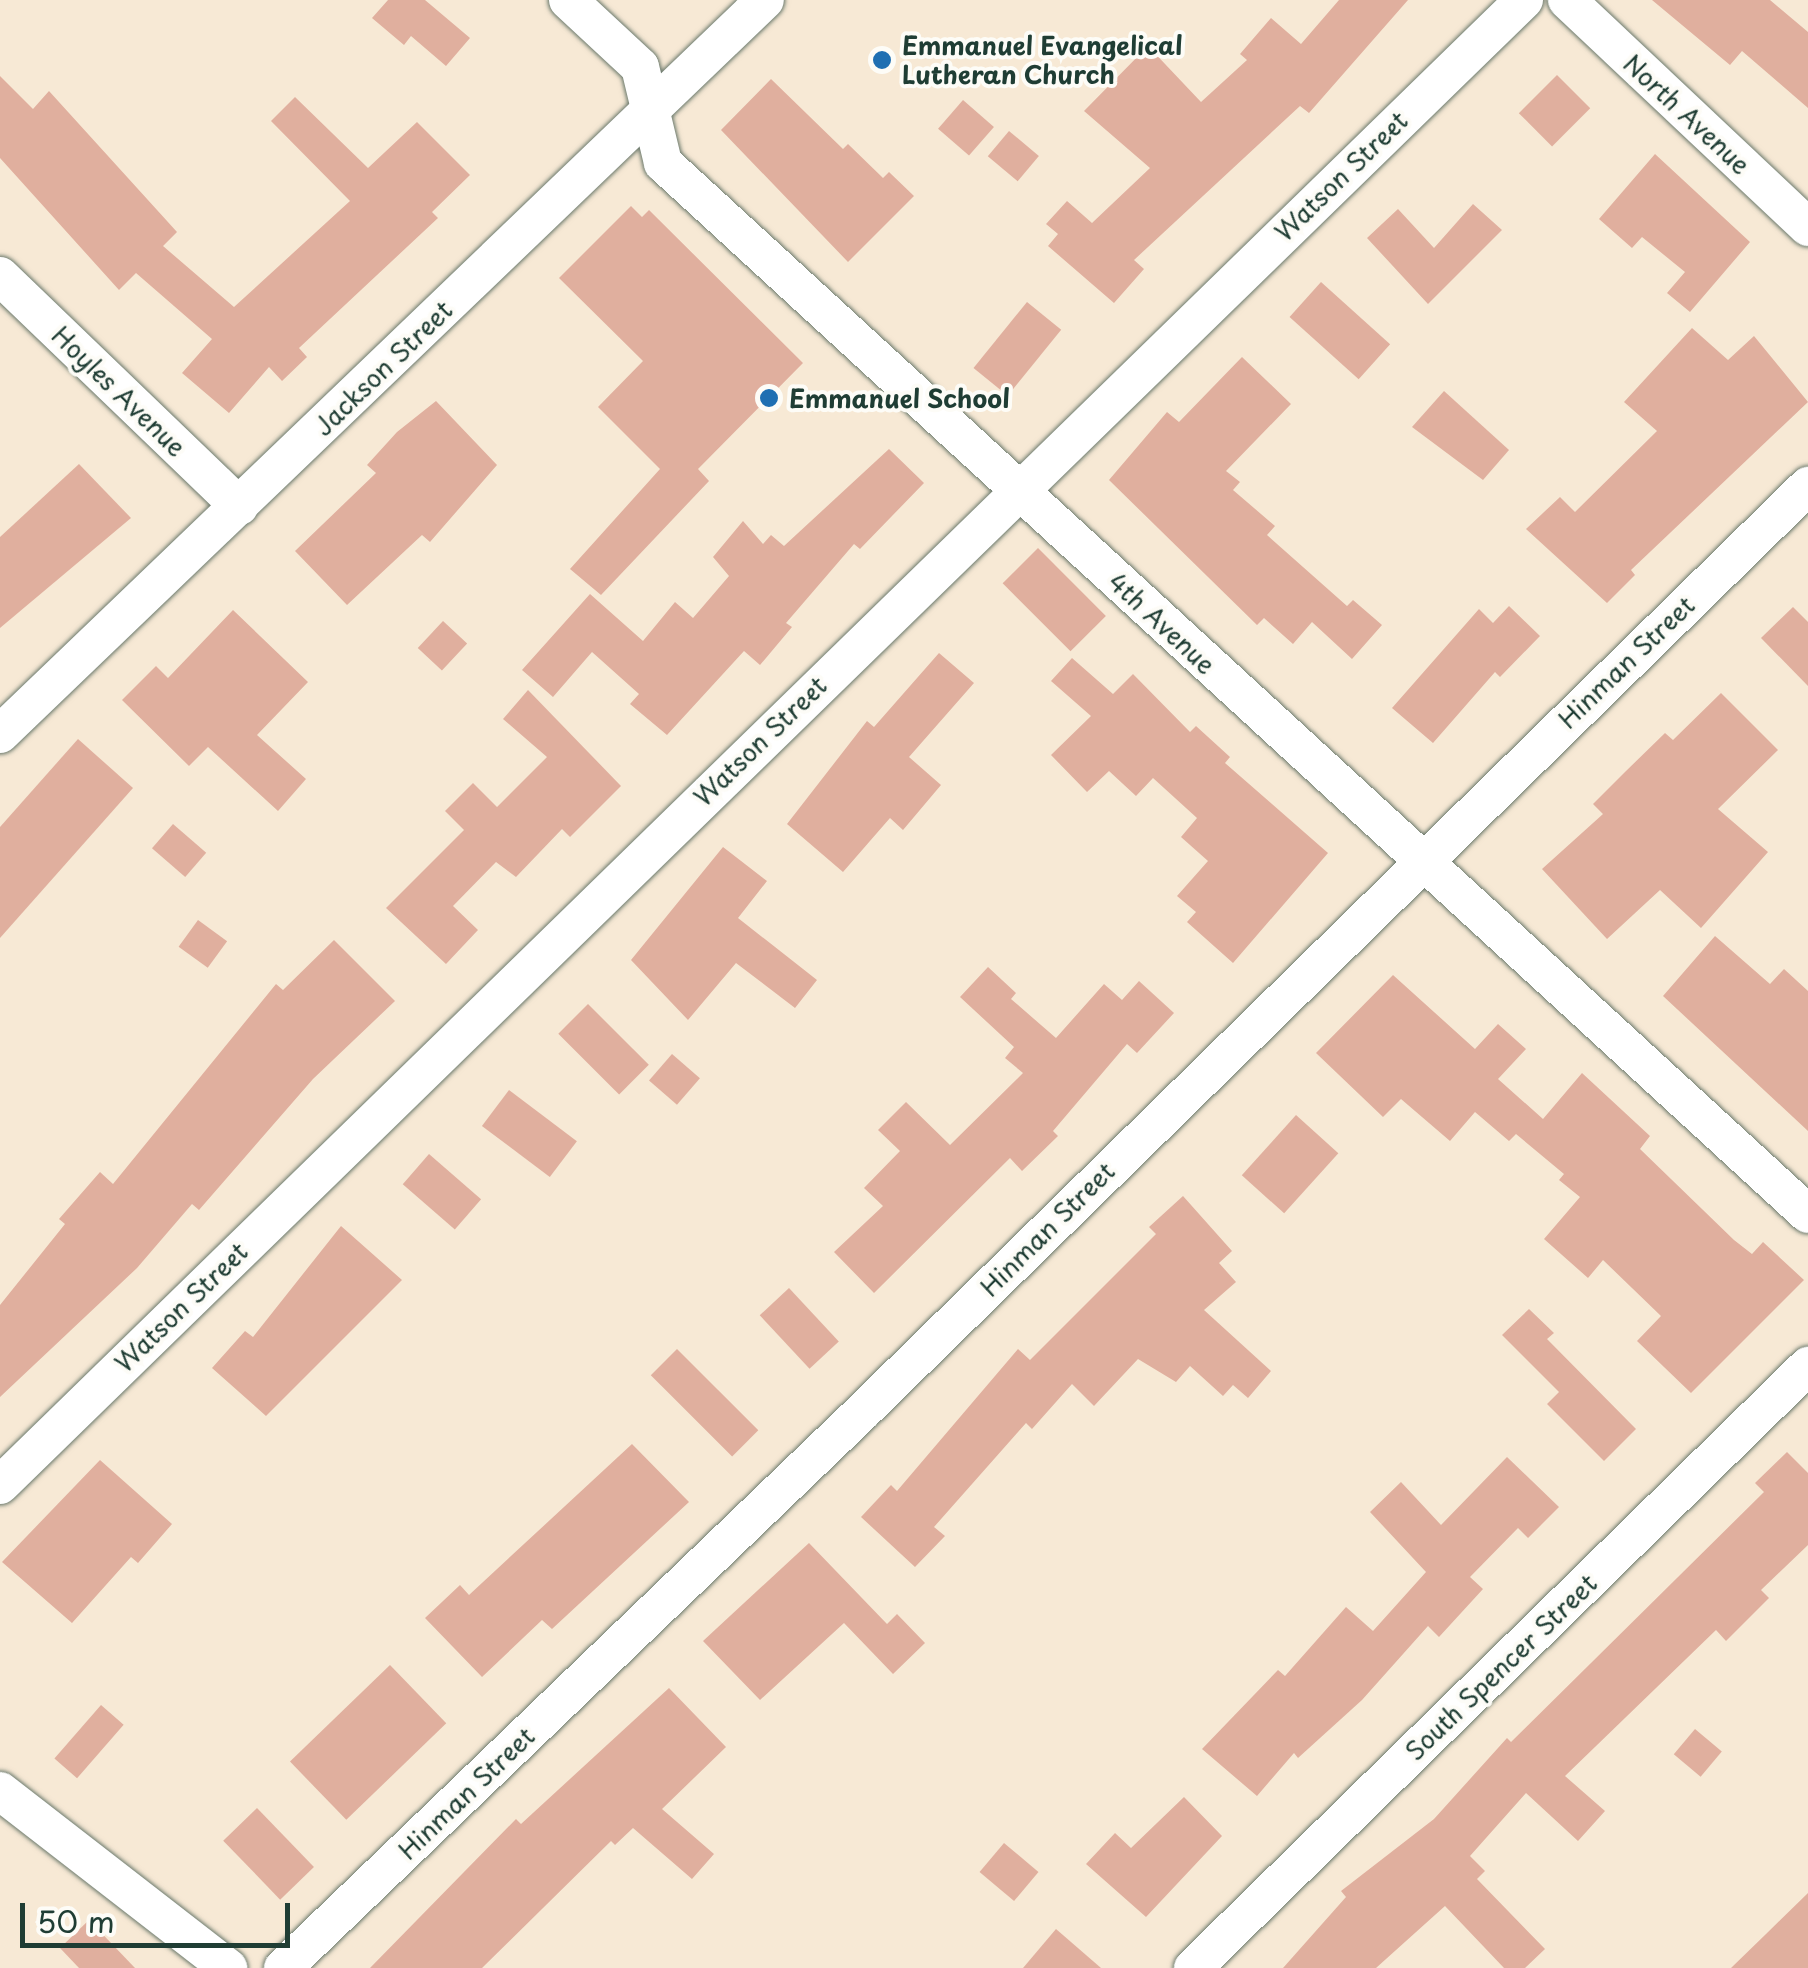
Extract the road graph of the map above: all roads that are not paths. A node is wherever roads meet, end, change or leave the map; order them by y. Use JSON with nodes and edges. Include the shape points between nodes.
{"nodes":[{"id":1,"x":568,"y":0,"type":"edge"},
{"id":2,"x":765,"y":0,"type":"edge"},
{"id":3,"x":1524,"y":0,"type":"edge"},
{"id":4,"x":1567,"y":0,"type":"edge"},
{"id":5,"x":648,"y":111,"type":"junction"},
{"id":6,"x":1808,"y":228,"type":"edge"},
{"id":7,"x":0,"y":276,"type":"edge"},
{"id":8,"x":1808,"y":486,"type":"edge"},
{"id":9,"x":1018,"y":490,"type":"junction"},
{"id":10,"x":239,"y":506,"type":"junction"},
{"id":11,"x":0,"y":734,"type":"edge"},
{"id":12,"x":1422,"y":860,"type":"junction"},
{"id":13,"x":1808,"y":1214,"type":"edge"},
{"id":14,"x":1808,"y":1366,"type":"edge"},
{"id":15,"x":0,"y":1485,"type":"edge"},
{"id":16,"x":0,"y":1791,"type":"edge"},
{"id":17,"x":228,"y":1968,"type":"edge"},
{"id":18,"x":282,"y":1968,"type":"edge"},
{"id":19,"x":1194,"y":1968,"type":"edge"}],
"edges":[{"from":1,"to":5,"type":"street","name":"4th Avenue","via":[[640,67]]},
{"from":2,"to":5,"type":"street","name":"Jackson Street"},
{"from":3,"to":9,"type":"street","name":"Watson Street"},
{"from":4,"to":6,"type":"street","name":"North Avenue"},
{"from":5,"to":9,"type":"street","name":"4th Avenue","via":[[664,163]]},
{"from":5,"to":10,"type":"street","name":"Jackson Street"},
{"from":7,"to":10,"type":"street","name":"Hoyles Avenue"},
{"from":8,"to":12,"type":"street","name":"Hinman Street"},
{"from":9,"to":12,"type":"street","name":"4th Avenue"},
{"from":9,"to":15,"type":"street","name":"Watson Street"},
{"from":10,"to":11,"type":"street","name":"Jackson Street"},
{"from":12,"to":13,"type":"street","name":"4th Avenue"},
{"from":12,"to":18,"type":"street","name":"Hinman Street","via":[[860,1414]]},
{"from":14,"to":19,"type":"street","name":"South Spencer Street"},
{"from":16,"to":17,"type":"street"}]}
